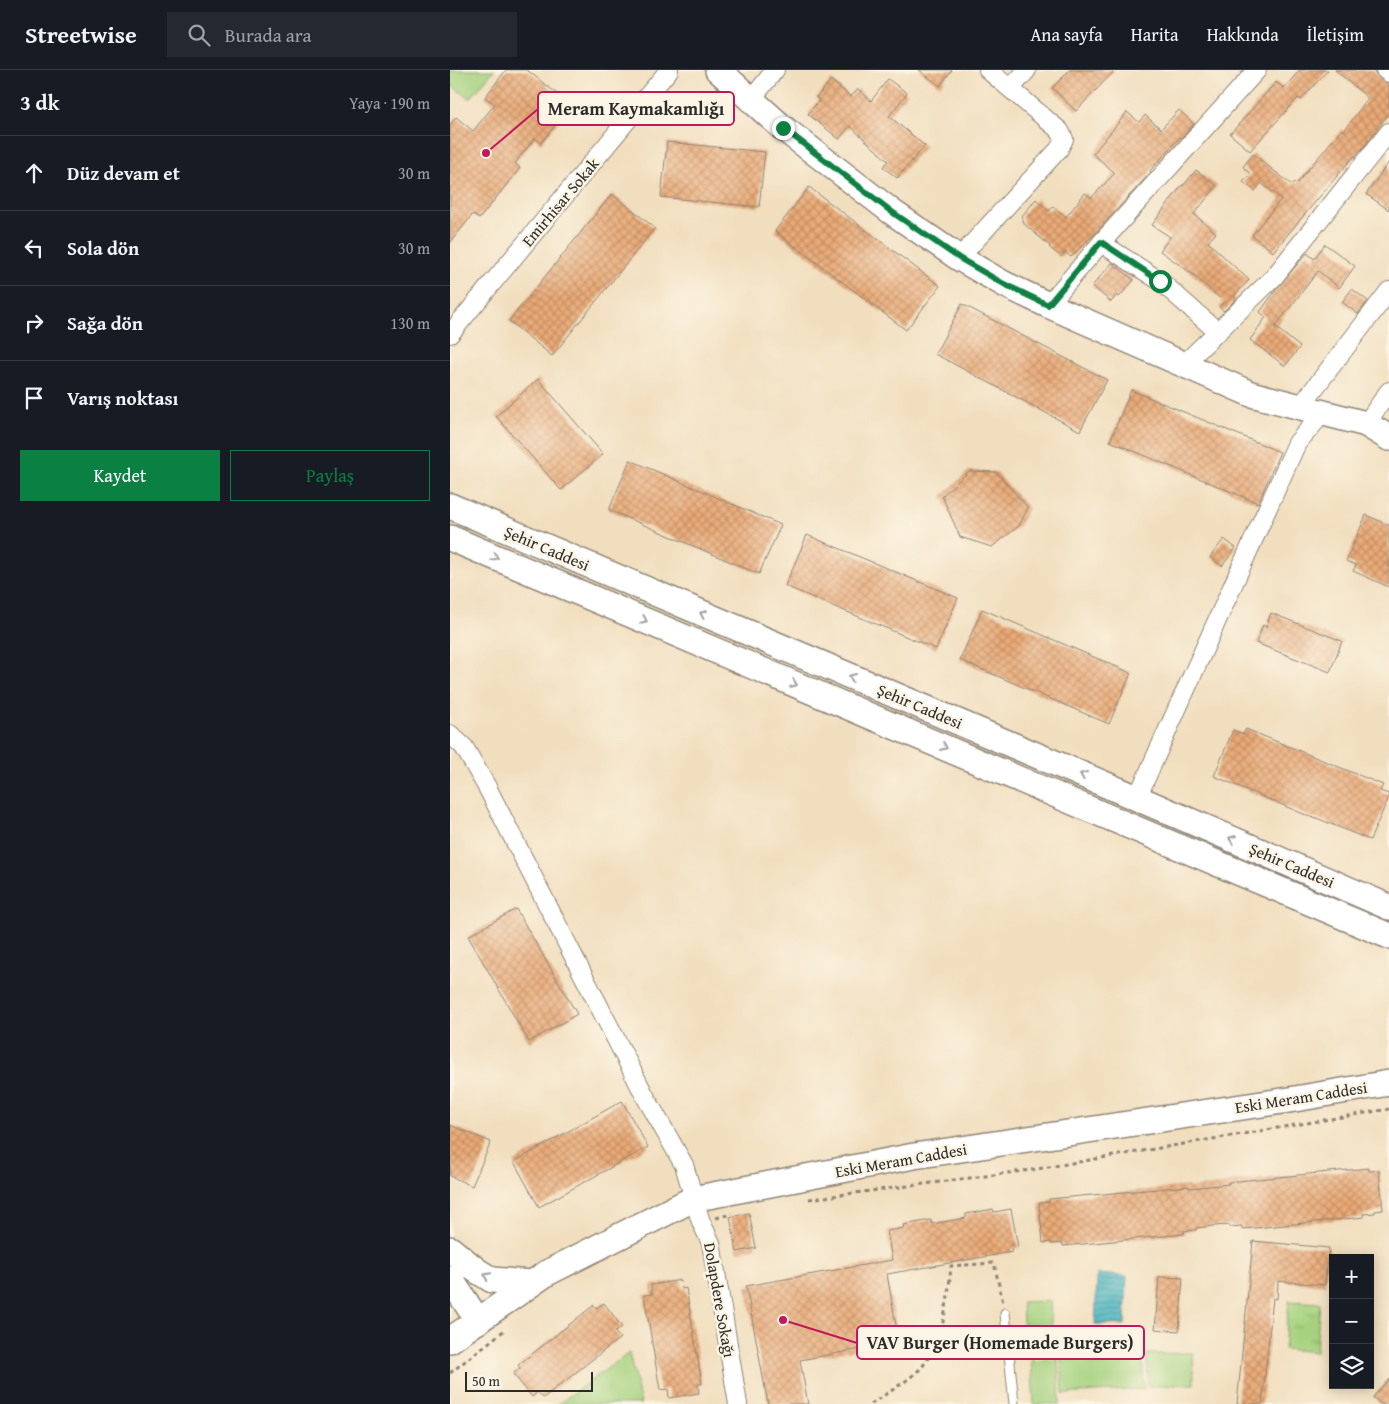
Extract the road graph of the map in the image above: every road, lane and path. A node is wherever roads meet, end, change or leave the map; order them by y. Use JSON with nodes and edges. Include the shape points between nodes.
{"nodes":[{"id":1,"x":670,"y":70,"type":"edge"},
{"id":2,"x":718,"y":70,"type":"edge"},
{"id":3,"x":775,"y":70,"type":"edge"},
{"id":4,"x":988,"y":70,"type":"edge"},
{"id":5,"x":1027,"y":70,"type":"edge"},
{"id":6,"x":1257,"y":70,"type":"edge"},
{"id":7,"x":1385,"y":70,"type":"edge"},
{"id":8,"x":1389,"y":73,"type":"edge"},
{"id":9,"x":1011,"y":88,"type":"junction"},
{"id":10,"x":751,"y":100,"type":"junction"},
{"id":11,"x":1389,"y":132,"type":"edge"},
{"id":12,"x":1101,"y":242,"type":"junction"},
{"id":13,"x":959,"y":258,"type":"junction"},
{"id":14,"x":1389,"y":291,"type":"edge"},
{"id":15,"x":1048,"y":305,"type":"junction"},
{"id":16,"x":1218,"y":332,"type":"junction"},
{"id":17,"x":450,"y":334,"type":"edge"},
{"id":18,"x":1184,"y":364,"type":"junction"},
{"id":19,"x":1389,"y":391,"type":"edge"},
{"id":20,"x":1311,"y":410,"type":"junction"},
{"id":21,"x":1366,"y":424,"type":"junction"},
{"id":22,"x":1389,"y":438,"type":"edge"},
{"id":23,"x":450,"y":506,"type":"edge"},
{"id":24,"x":450,"y":538,"type":"edge"},
{"id":25,"x":450,"y":734,"type":"edge"},
{"id":26,"x":1137,"y":798,"type":"junction"},
{"id":27,"x":1389,"y":907,"type":"edge"},
{"id":28,"x":1389,"y":936,"type":"edge"},
{"id":29,"x":1389,"y":1083,"type":"edge"},
{"id":30,"x":1389,"y":1109,"type":"edge"},
{"id":31,"x":806,"y":1200,"type":"dead end"},
{"id":32,"x":697,"y":1210,"type":"junction"},
{"id":33,"x":739,"y":1213,"type":"dead end"},
{"id":34,"x":450,"y":1249,"type":"edge"},
{"id":35,"x":450,"y":1278,"type":"edge"},
{"id":36,"x":532,"y":1283,"type":"junction"},
{"id":37,"x":1005,"y":1313,"type":"joint"},
{"id":38,"x":478,"y":1321,"type":"junction"},
{"id":39,"x":513,"y":1324,"type":"dead end"},
{"id":40,"x":450,"y":1340,"type":"edge"},
{"id":41,"x":450,"y":1373,"type":"edge"},
{"id":42,"x":738,"y":1404,"type":"edge"},
{"id":43,"x":871,"y":1404,"type":"edge"},
{"id":44,"x":1014,"y":1404,"type":"edge"}],
"edges":[{"from":1,"to":17,"type":"street","name":"Emirhisar Sokak"},
{"from":2,"to":10,"type":"main road"},
{"from":3,"to":10,"type":"street"},
{"from":4,"to":9,"type":"street"},
{"from":5,"to":9,"type":"street"},
{"from":6,"to":12,"type":"street"},
{"from":7,"to":8,"type":"street"},
{"from":9,"to":13,"type":"street","via":[[1060,131],[1064,139],[1059,149]]},
{"from":10,"to":13,"type":"main road","via":[[892,212]]},
{"from":11,"to":16,"type":"street","via":[[1274,277]]},
{"from":12,"to":15,"type":"street"},
{"from":12,"to":16,"type":"street","via":[[1160,281]]},
{"from":13,"to":15,"type":"main road"},
{"from":14,"to":20,"type":"street"},
{"from":15,"to":18,"type":"main road"},
{"from":16,"to":18,"type":"street"},
{"from":18,"to":20,"type":"main road","via":[[1250,394]]},
{"from":19,"to":21,"type":"street"},
{"from":20,"to":21,"type":"main road"},
{"from":20,"to":26,"type":"street"},
{"from":21,"to":22,"type":"main road"},
{"from":26,"to":23,"type":"main road","name":"Şehir Caddesi","one_way":true},
{"from":24,"to":28,"type":"main road","name":"Şehir Caddesi","one_way":true},
{"from":25,"to":32,"type":"street","name":"Dolapdere Sokağı","via":[[464,746],[684,1165]]},
{"from":27,"to":26,"type":"main road","name":"Şehir Caddesi","one_way":true},
{"from":29,"to":32,"type":"main road","name":"Eski Meram Caddesi","via":[[914,1156]]},
{"from":30,"to":31,"type":"path","via":[[1031,1170]]},
{"from":32,"to":33,"type":"path"},
{"from":32,"to":36,"type":"main road","name":"Eski Meram Caddesi","via":[[547,1273]]},
{"from":32,"to":42,"type":"street","name":"Dolapdere Sokağı","via":[[711,1243]]},
{"from":36,"to":34,"type":"main road","one_way":true,"via":[[492,1280]]},
{"from":35,"to":38,"type":"main road"},
{"from":36,"to":38,"type":"main road","name":"Eski Meram Caddesi"},
{"from":37,"to":43,"type":"path","via":[[994,1263],[951,1266],[938,1340],[921,1368]]},
{"from":37,"to":44,"type":"lane"},
{"from":38,"to":40,"type":"main road","name":"Eski Meram Caddesi"},
{"from":39,"to":41,"type":"path"}]}
